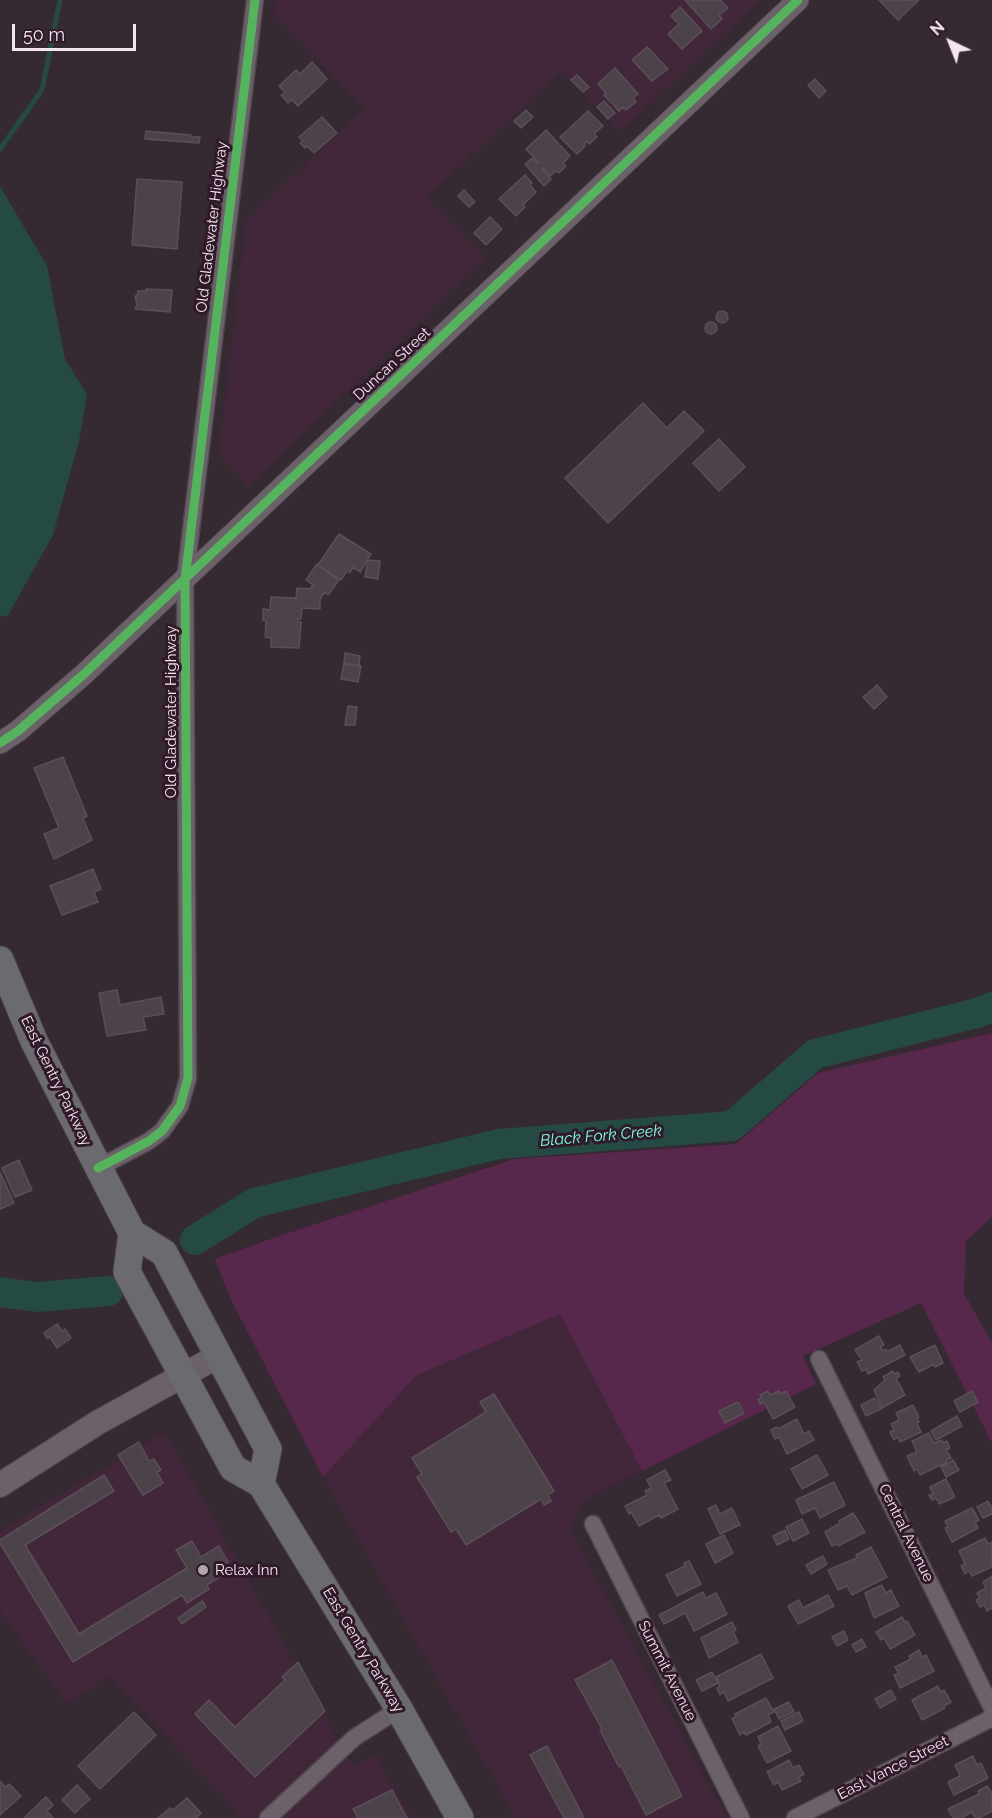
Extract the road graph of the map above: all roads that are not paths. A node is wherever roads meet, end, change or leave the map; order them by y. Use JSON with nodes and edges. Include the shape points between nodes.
{"nodes":[{"id":1,"x":255,"y":0,"type":"edge"},
{"id":2,"x":798,"y":0,"type":"edge"},
{"id":3,"x":185,"y":580,"type":"junction"},
{"id":4,"x":0,"y":743,"type":"edge"},
{"id":5,"x":0,"y":960,"type":"edge"},
{"id":6,"x":98,"y":1168,"type":"junction"},
{"id":7,"x":132,"y":1233,"type":"junction"},
{"id":8,"x":218,"y":1356,"type":"junction"},
{"id":9,"x":819,"y":1359,"type":"dead end"},
{"id":10,"x":183,"y":1375,"type":"junction"},
{"id":11,"x":0,"y":1485,"type":"edge"},
{"id":12,"x":261,"y":1485,"type":"junction"},
{"id":13,"x":593,"y":1524,"type":"dead end"},
{"id":14,"x":992,"y":1708,"type":"edge"},
{"id":15,"x":399,"y":1709,"type":"junction"},
{"id":16,"x":992,"y":1718,"type":"edge"},
{"id":17,"x":268,"y":1818,"type":"edge"},
{"id":18,"x":460,"y":1818,"type":"edge"},
{"id":19,"x":741,"y":1818,"type":"edge"},
{"id":20,"x":795,"y":1818,"type":"edge"}],
"edges":[{"from":1,"to":3,"type":"street","name":"Old Gladewater Highway"},
{"from":2,"to":3,"type":"street","name":"Duncan Street"},
{"from":3,"to":4,"type":"street","name":"Duncan Street","via":[[83,675]]},
{"from":3,"to":6,"type":"street","name":"Old Gladewater Highway","via":[[188,1078],[180,1106],[162,1131]]},
{"from":5,"to":6,"type":"main road","name":"East Gentry Parkway","via":[[34,1041]]},
{"from":6,"to":7,"type":"main road","name":"East Gentry Parkway"},
{"from":7,"to":8,"type":"main road","via":[[164,1253]]},
{"from":7,"to":10,"type":"main road","name":"East Gentry Parkway","via":[[127,1272]]},
{"from":8,"to":10,"type":"main road"},
{"from":8,"to":12,"type":"main road","via":[[268,1449]]},
{"from":9,"to":14,"type":"street","name":"Central Avenue"},
{"from":10,"to":11,"type":"main road"},
{"from":10,"to":12,"type":"main road","name":"East Gentry Parkway","via":[[233,1468]]},
{"from":12,"to":15,"type":"main road","name":"East Gentry Parkway"},
{"from":13,"to":19,"type":"street","name":"Summit Avenue"},
{"from":15,"to":17,"type":"street","via":[[354,1738]]},
{"from":15,"to":18,"type":"main road","name":"East Gentry Parkway"},
{"from":16,"to":20,"type":"street","name":"East Vance Street"}]}
